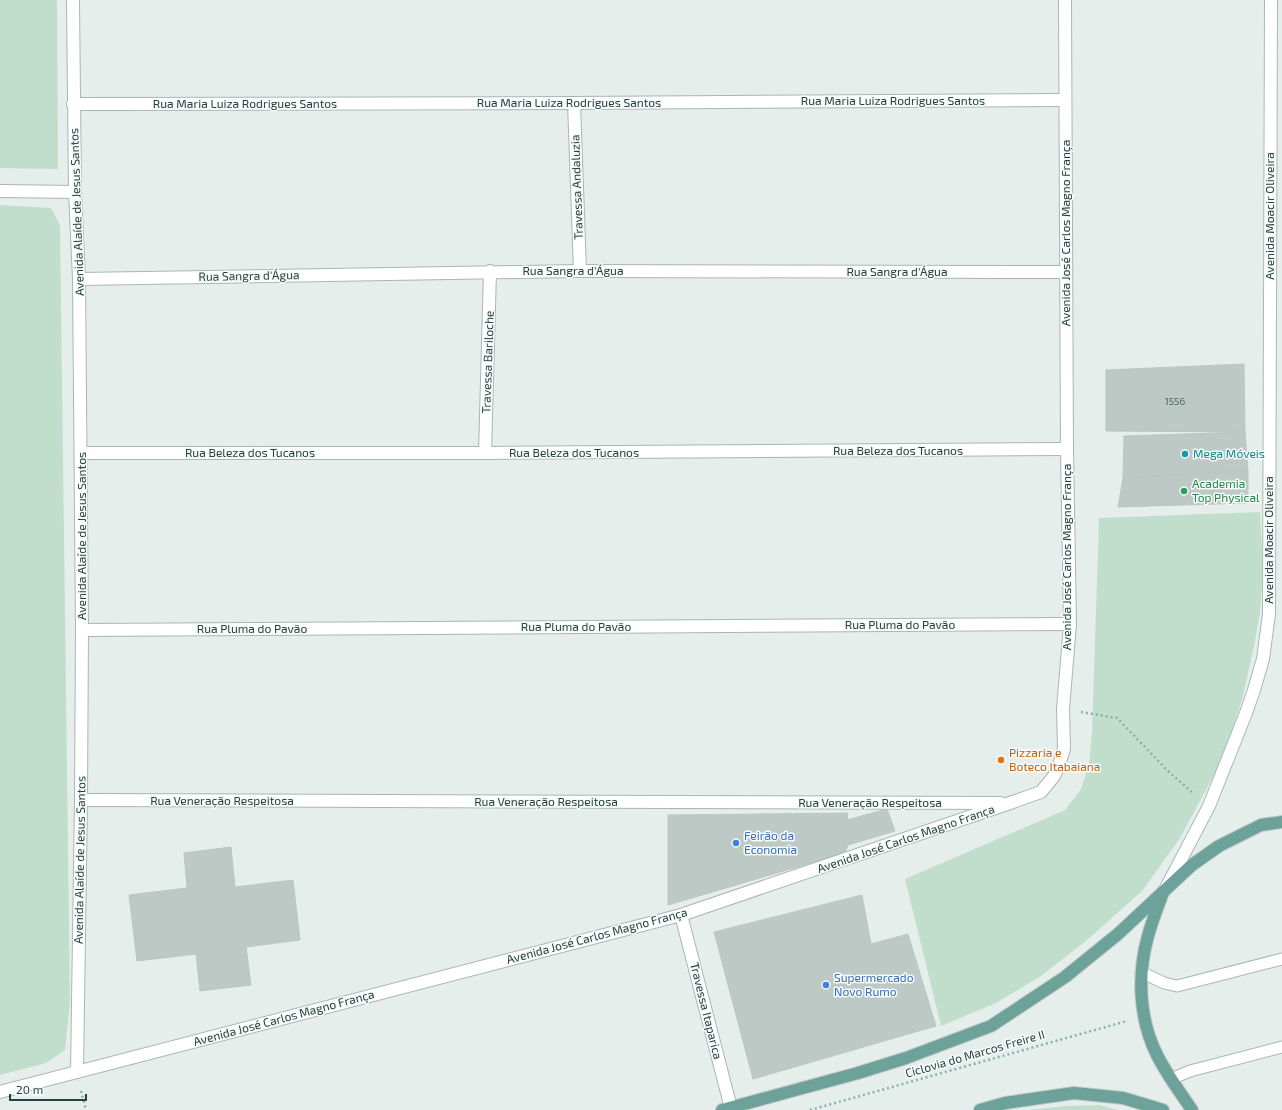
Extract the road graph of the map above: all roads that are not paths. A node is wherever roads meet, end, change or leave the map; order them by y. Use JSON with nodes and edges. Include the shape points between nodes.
{"nodes":[{"id":1,"x":73,"y":0,"type":"edge"},
{"id":2,"x":1065,"y":0,"type":"edge"},
{"id":3,"x":1271,"y":0,"type":"edge"},
{"id":4,"x":1065,"y":100,"type":"junction"},
{"id":5,"x":73,"y":104,"type":"junction"},
{"id":6,"x":574,"y":104,"type":"junction"},
{"id":7,"x":0,"y":192,"type":"edge"},
{"id":8,"x":74,"y":192,"type":"junction"},
{"id":9,"x":580,"y":270,"type":"junction"},
{"id":10,"x":490,"y":271,"type":"junction"},
{"id":11,"x":1066,"y":272,"type":"junction"},
{"id":12,"x":79,"y":279,"type":"junction"},
{"id":13,"x":1067,"y":450,"type":"junction"},
{"id":14,"x":82,"y":453,"type":"junction"},
{"id":15,"x":485,"y":453,"type":"junction"},
{"id":16,"x":1070,"y":624,"type":"junction"},
{"id":17,"x":82,"y":630,"type":"junction"},
{"id":18,"x":82,"y":800,"type":"junction"},
{"id":19,"x":1010,"y":803,"type":"junction"},
{"id":20,"x":1282,"y":822,"type":"edge"},
{"id":21,"x":1164,"y":891,"type":"junction"},
{"id":22,"x":681,"y":915,"type":"junction"},
{"id":23,"x":1282,"y":959,"type":"edge"},
{"id":24,"x":1141,"y":972,"type":"junction"},
{"id":25,"x":1282,"y":1047,"type":"edge"},
{"id":26,"x":77,"y":1072,"type":"junction"},
{"id":27,"x":1171,"y":1079,"type":"junction"},
{"id":28,"x":0,"y":1092,"type":"edge"},
{"id":29,"x":726,"y":1109,"type":"edge"},
{"id":30,"x":980,"y":1110,"type":"edge"},
{"id":31,"x":1164,"y":1110,"type":"edge"},
{"id":32,"x":1192,"y":1110,"type":"edge"}],
"edges":[{"from":1,"to":5,"type":"street","name":"Avenida Alaíde de Jesus Santos"},
{"from":2,"to":4,"type":"street","name":"Avenida José Carlos Magno França"},
{"from":3,"to":21,"type":"street","name":"Avenida Moacir Oliveira","via":[[1269,614],[1263,659],[1254,690],[1209,806]]},
{"from":4,"to":6,"type":"street","name":"Rua Maria Luiza Rodrigues Santos"},
{"from":4,"to":11,"type":"street","name":"Avenida José Carlos Magno França"},
{"from":5,"to":6,"type":"street","name":"Rua Maria Luiza Rodrigues Santos"},
{"from":5,"to":8,"type":"street","name":"Avenida Alaíde de Jesus Santos"},
{"from":6,"to":9,"type":"street","name":"Travessa Andaluzia"},
{"from":7,"to":8,"type":"street"},
{"from":8,"to":12,"type":"street","name":"Avenida Alaíde de Jesus Santos"},
{"from":9,"to":10,"type":"street","name":"Rua Sangra d'Água"},
{"from":9,"to":11,"type":"street","name":"Rua Sangra d'Água"},
{"from":10,"to":12,"type":"street","name":"Rua Sangra d'Água"},
{"from":10,"to":15,"type":"street","name":"Travessa Bariloche"},
{"from":11,"to":13,"type":"street","name":"Avenida José Carlos Magno França"},
{"from":12,"to":14,"type":"street","name":"Avenida Alaíde de Jesus Santos"},
{"from":13,"to":15,"type":"street","name":"Rua Beleza dos Tucanos"},
{"from":13,"to":16,"type":"street","name":"Avenida José Carlos Magno França"},
{"from":14,"to":15,"type":"street","name":"Rua Beleza dos Tucanos"},
{"from":14,"to":17,"type":"street","name":"Avenida Alaíde de Jesus Santos"},
{"from":16,"to":17,"type":"street","name":"Rua Pluma do Pavão"},
{"from":16,"to":19,"type":"street","name":"Avenida José Carlos Magno França","via":[[1063,709],[1064,749],[1059,765],[1041,792]]},
{"from":17,"to":18,"type":"street","name":"Avenida Alaíde de Jesus Santos"},
{"from":18,"to":19,"type":"street","name":"Rua Veneração Respeitosa"},
{"from":18,"to":26,"type":"street","name":"Avenida Alaíde de Jesus Santos"},
{"from":19,"to":22,"type":"street","name":"Avenida José Carlos Magno França"},
{"from":20,"to":21,"type":"main road","via":[[1261,825],[1219,846],[1192,865]]},
{"from":21,"to":24,"type":"main road","via":[[1148,936]]},
{"from":21,"to":29,"type":"main road","via":[[1118,934],[1065,977],[991,1026],[872,1069]]},
{"from":22,"to":26,"type":"street","name":"Avenida José Carlos Magno França"},
{"from":22,"to":29,"type":"street","name":"Travessa Itaparica"},
{"from":23,"to":24,"type":"lane","via":[[1177,986]]},
{"from":24,"to":27,"type":"main road","via":[[1147,1028],[1157,1054]]},
{"from":25,"to":27,"type":"lane"},
{"from":26,"to":28,"type":"street","name":"Avenida José Carlos Magno França"},
{"from":27,"to":32,"type":"main road"},
{"from":30,"to":31,"type":"main road","via":[[1005,1103],[1074,1093],[1123,1098]]}]}
